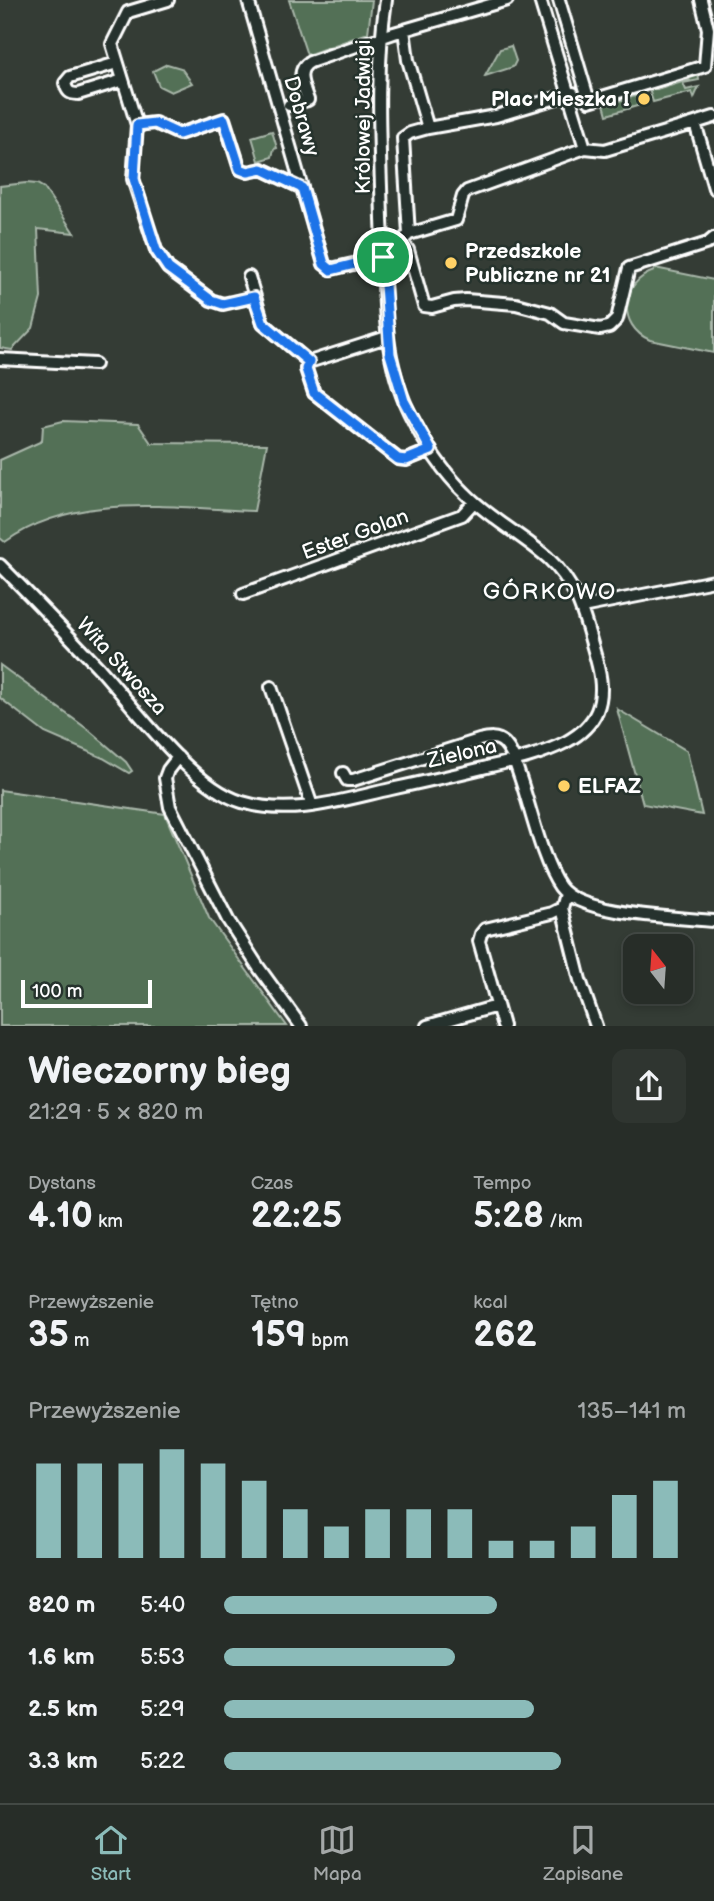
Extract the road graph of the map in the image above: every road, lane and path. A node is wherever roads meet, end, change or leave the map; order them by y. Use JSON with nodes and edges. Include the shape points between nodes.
{"nodes":[{"id":1,"x":168,"y":0,"type":"edge"},
{"id":2,"x":248,"y":0,"type":"edge"},
{"id":3,"x":386,"y":0,"type":"edge"},
{"id":4,"x":507,"y":0,"type":"edge"},
{"id":5,"x":540,"y":0,"type":"edge"},
{"id":6,"x":559,"y":0,"type":"edge"},
{"id":7,"x":701,"y":0,"type":"edge"},
{"id":8,"x":404,"y":30,"type":"junction"},
{"id":9,"x":380,"y":38,"type":"junction"},
{"id":10,"x":709,"y":58,"type":"edge"},
{"id":11,"x":117,"y":63,"type":"junction"},
{"id":12,"x":123,"y":80,"type":"junction"},
{"id":13,"x":585,"y":89,"type":"junction"},
{"id":14,"x":569,"y":94,"type":"junction"},
{"id":15,"x":289,"y":105,"type":"dead end"},
{"id":16,"x":714,"y":117,"type":"edge"},
{"id":17,"x":695,"y":123,"type":"junction"},
{"id":18,"x":137,"y":125,"type":"junction"},
{"id":19,"x":428,"y":128,"type":"junction"},
{"id":20,"x":585,"y":148,"type":"junction"},
{"id":21,"x":302,"y":188,"type":"junction"},
{"id":22,"x":714,"y":188,"type":"edge"},
{"id":23,"x":406,"y":237,"type":"junction"},
{"id":24,"x":714,"y":238,"type":"edge"},
{"id":25,"x":383,"y":252,"type":"junction"},
{"id":26,"x":248,"y":277,"type":"dead end"},
{"id":27,"x":254,"y":297,"type":"junction"},
{"id":28,"x":387,"y":337,"type":"junction"},
{"id":29,"x":0,"y":359,"type":"edge"},
{"id":30,"x":309,"y":362,"type":"junction"},
{"id":31,"x":95,"y":364,"type":"dead end"},
{"id":32,"x":431,"y":450,"type":"junction"},
{"id":33,"x":474,"y":502,"type":"junction"},
{"id":34,"x":0,"y":565,"type":"edge"},
{"id":35,"x":714,"y":581,"type":"edge"},
{"id":36,"x":243,"y":594,"type":"dead end"},
{"id":37,"x":582,"y":607,"type":"junction"},
{"id":38,"x":271,"y":687,"type":"dead end"},
{"id":39,"x":178,"y":757,"type":"junction"},
{"id":40,"x":514,"y":761,"type":"junction"},
{"id":41,"x":343,"y":773,"type":"dead end"},
{"id":42,"x":217,"y":792,"type":"joint"},
{"id":43,"x":312,"y":806,"type":"junction"},
{"id":44,"x":566,"y":894,"type":"junction"},
{"id":45,"x":562,"y":908,"type":"junction"},
{"id":46,"x":714,"y":921,"type":"edge"},
{"id":47,"x":497,"y":1006,"type":"junction"},
{"id":48,"x":301,"y":1026,"type":"edge"},
{"id":49,"x":426,"y":1026,"type":"edge"},
{"id":50,"x":503,"y":1026,"type":"edge"},
{"id":51,"x":596,"y":1026,"type":"edge"}],
"edges":[{"from":1,"to":11,"type":"street","via":[[128,12],[112,44]]},
{"from":2,"to":21,"type":"street","name":"Dobrawy"},
{"from":3,"to":9,"type":"street","name":"Królowej Jadwigi"},
{"from":4,"to":8,"type":"street"},
{"from":5,"to":14,"type":"street"},
{"from":6,"to":13,"type":"street"},
{"from":7,"to":10,"type":"street"},
{"from":8,"to":9,"type":"street"},
{"from":8,"to":19,"type":"street"},
{"from":9,"to":15,"type":"street","via":[[304,65],[300,73],[307,100]]},
{"from":9,"to":25,"type":"street","name":"Królowej Jadwigi"},
{"from":10,"to":13,"type":"street","via":[[589,101]]},
{"from":11,"to":12,"type":"street"},
{"from":11,"to":12,"type":"street","via":[[70,77],[65,83],[67,90],[78,94]]},
{"from":12,"to":18,"type":"street"},
{"from":13,"to":14,"type":"street"},
{"from":14,"to":19,"type":"street","via":[[496,116]]},
{"from":14,"to":20,"type":"street"},
{"from":16,"to":17,"type":"street"},
{"from":17,"to":20,"type":"street","via":[[605,150]]},
{"from":17,"to":22,"type":"street"},
{"from":18,"to":21,"type":"street","via":[[155,123],[179,134],[224,119],[240,169],[262,169]]},
{"from":18,"to":27,"type":"street","via":[[134,179],[156,250],[168,268],[211,300],[223,304]]},
{"from":19,"to":23,"type":"street","via":[[403,138]]},
{"from":20,"to":23,"type":"street","via":[[464,193],[456,220]]},
{"from":21,"to":25,"type":"street","name":"Dobrawy","via":[[324,264],[331,270]]},
{"from":23,"to":24,"type":"street","via":[[424,306],[466,300],[516,304],[550,313],[564,323],[600,329],[617,319],[629,268]]},
{"from":23,"to":25,"type":"street"},
{"from":25,"to":28,"type":"street","name":"Królowej Jadwigi"},
{"from":26,"to":27,"type":"street"},
{"from":27,"to":30,"type":"street","via":[[263,323]]},
{"from":28,"to":30,"type":"street"},
{"from":28,"to":32,"type":"street","name":"Królowej Jadwigi","via":[[404,401]]},
{"from":29,"to":31,"type":"street"},
{"from":30,"to":32,"type":"street","via":[[306,369],[314,393],[398,459]]},
{"from":32,"to":33,"type":"street","name":"Królowej Jadwigi"},
{"from":33,"to":36,"type":"street","name":"Ester Golan","via":[[462,515]]},
{"from":33,"to":37,"type":"street","name":"Zielona","via":[[550,560],[568,579]]},
{"from":34,"to":39,"type":"street","name":"Wita Stwosza"},
{"from":35,"to":37,"type":"street"},
{"from":37,"to":40,"type":"street","name":"Zielona","via":[[601,678],[596,714],[566,742]]},
{"from":38,"to":43,"type":"street"},
{"from":39,"to":42,"type":"street","name":"Wita Stwosza"},
{"from":39,"to":48,"type":"street","via":[[165,778],[170,807],[228,920]]},
{"from":40,"to":41,"type":"street","via":[[504,743],[491,737],[366,777],[347,780]]},
{"from":40,"to":43,"type":"street","name":"Zielona"},
{"from":40,"to":44,"type":"street","via":[[550,868]]},
{"from":42,"to":43,"type":"street","name":"Zielona","via":[[262,807]]},
{"from":44,"to":45,"type":"street"},
{"from":44,"to":46,"type":"street","via":[[606,909]]},
{"from":45,"to":47,"type":"street","via":[[485,929],[481,934]]},
{"from":45,"to":51,"type":"street"},
{"from":47,"to":49,"type":"street"},
{"from":47,"to":50,"type":"street"}]}
